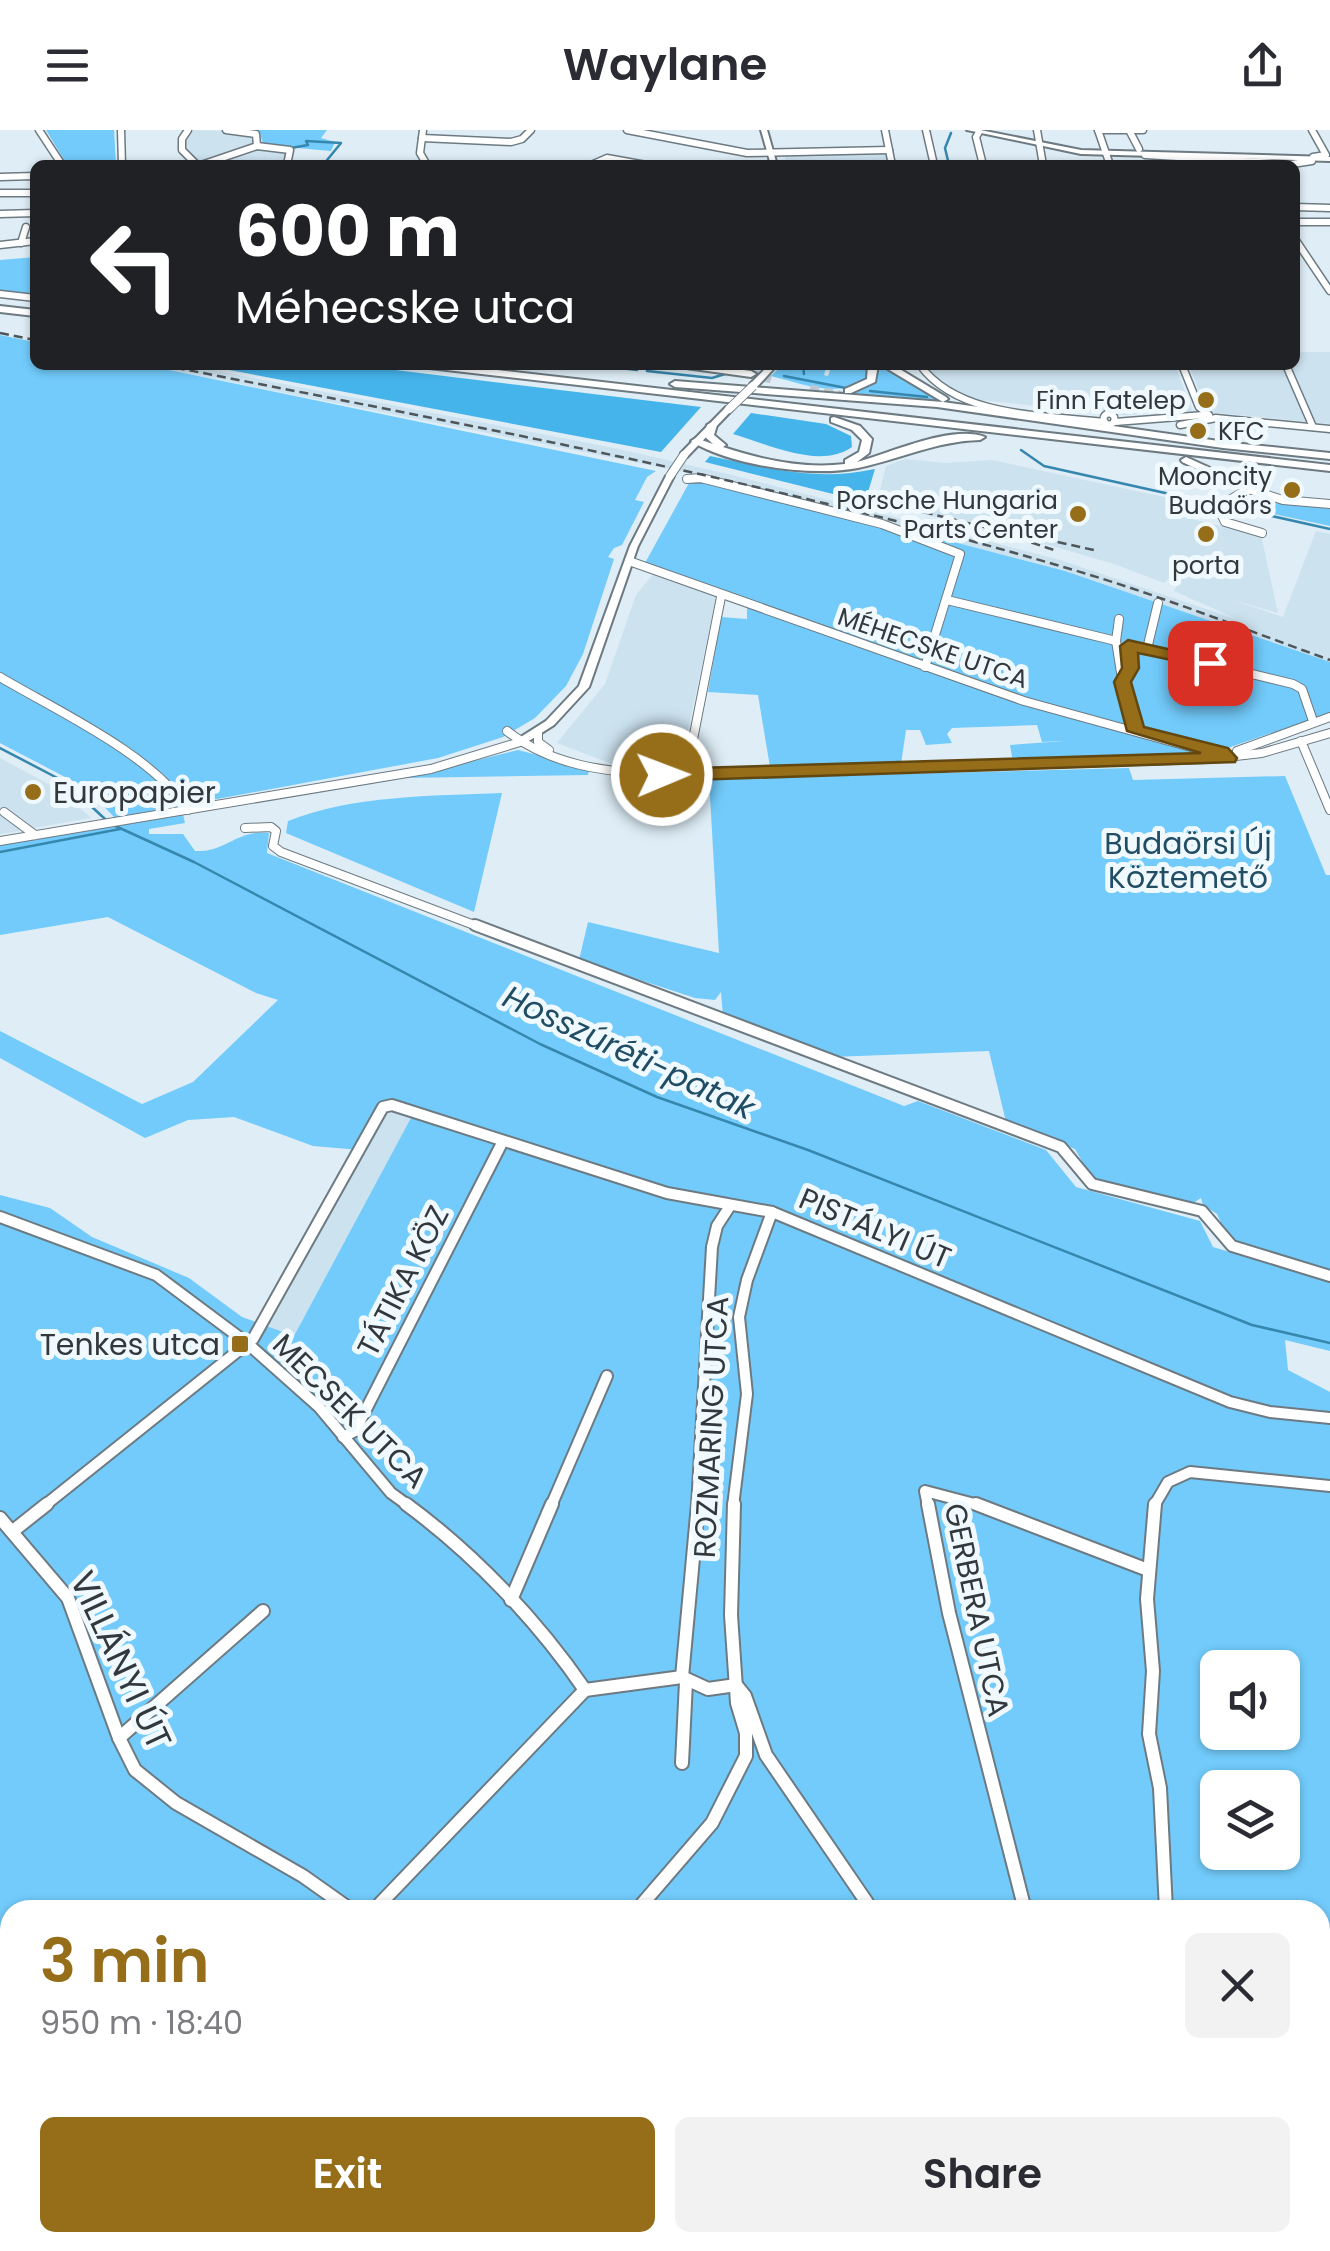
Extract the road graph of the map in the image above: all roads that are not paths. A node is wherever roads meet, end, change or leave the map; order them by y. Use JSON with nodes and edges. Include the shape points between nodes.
{"nodes":[{"id":1,"x":39,"y":130,"type":"edge"},
{"id":2,"x":121,"y":130,"type":"edge"},
{"id":3,"x":188,"y":130,"type":"edge"},
{"id":4,"x":226,"y":130,"type":"edge"},
{"id":5,"x":531,"y":130,"type":"edge"},
{"id":6,"x":626,"y":130,"type":"edge"},
{"id":7,"x":764,"y":130,"type":"edge"},
{"id":8,"x":885,"y":130,"type":"edge"},
{"id":9,"x":926,"y":130,"type":"edge"},
{"id":10,"x":1037,"y":130,"type":"edge"},
{"id":11,"x":1098,"y":130,"type":"edge"},
{"id":12,"x":1129,"y":130,"type":"edge"},
{"id":13,"x":1143,"y":130,"type":"edge"},
{"id":14,"x":1312,"y":130,"type":"edge"},
{"id":15,"x":975,"y":131,"type":"edge"},
{"id":16,"x":422,"y":134,"type":"edge"},
{"id":17,"x":257,"y":146,"type":"junction"},
{"id":18,"x":1038,"y":146,"type":"junction"},
{"id":19,"x":889,"y":150,"type":"junction"},
{"id":20,"x":770,"y":152,"type":"junction"},
{"id":21,"x":1139,"y":153,"type":"junction"},
{"id":22,"x":1107,"y":154,"type":"junction"},
{"id":23,"x":1328,"y":159,"type":"edge"},
{"id":24,"x":59,"y":160,"type":"edge"},
{"id":25,"x":122,"y":160,"type":"edge"},
{"id":26,"x":193,"y":160,"type":"edge"},
{"id":27,"x":214,"y":160,"type":"edge"},
{"id":28,"x":289,"y":160,"type":"edge"},
{"id":29,"x":424,"y":160,"type":"edge"},
{"id":30,"x":772,"y":160,"type":"edge"},
{"id":31,"x":891,"y":160,"type":"edge"},
{"id":32,"x":933,"y":160,"type":"edge"},
{"id":33,"x":983,"y":160,"type":"edge"},
{"id":34,"x":1042,"y":160,"type":"edge"},
{"id":35,"x":1109,"y":160,"type":"edge"},
{"id":36,"x":1236,"y":160,"type":"edge"},
{"id":37,"x":1299,"y":160,"type":"joint"},
{"id":38,"x":1300,"y":160,"type":"edge"},
{"id":39,"x":1312,"y":161,"type":"junction"},
{"id":40,"x":1300,"y":163,"type":"edge"},
{"id":41,"x":30,"y":176,"type":"edge"},
{"id":42,"x":0,"y":177,"type":"edge"},
{"id":43,"x":0,"y":193,"type":"edge"},
{"id":44,"x":30,"y":193,"type":"edge"},
{"id":45,"x":1300,"y":207,"type":"edge"},
{"id":46,"x":1330,"y":208,"type":"edge"},
{"id":47,"x":30,"y":213,"type":"edge"},
{"id":48,"x":0,"y":214,"type":"edge"},
{"id":49,"x":1300,"y":222,"type":"edge"},
{"id":50,"x":1330,"y":222,"type":"edge"},
{"id":51,"x":26,"y":227,"type":"dead end"},
{"id":52,"x":30,"y":242,"type":"edge"},
{"id":53,"x":21,"y":243,"type":"junction"},
{"id":54,"x":0,"y":244,"type":"edge"},
{"id":55,"x":1300,"y":246,"type":"edge"},
{"id":56,"x":1330,"y":290,"type":"edge"},
{"id":57,"x":0,"y":294,"type":"edge"},
{"id":58,"x":30,"y":297,"type":"edge"},
{"id":59,"x":0,"y":312,"type":"edge"},
{"id":60,"x":30,"y":315,"type":"edge"},
{"id":61,"x":467,"y":370,"type":"edge"},
{"id":62,"x":523,"y":370,"type":"edge"},
{"id":63,"x":708,"y":370,"type":"edge"},
{"id":64,"x":767,"y":370,"type":"edge"},
{"id":65,"x":873,"y":370,"type":"edge"},
{"id":66,"x":894,"y":370,"type":"edge"},
{"id":67,"x":923,"y":370,"type":"edge"},
{"id":68,"x":1184,"y":370,"type":"edge"},
{"id":69,"x":1288,"y":370,"type":"edge"},
{"id":70,"x":772,"y":378,"type":"tunnel mouth"},
{"id":71,"x":752,"y":380,"type":"junction"},
{"id":72,"x":624,"y":382,"type":"junction"},
{"id":73,"x":809,"y":390,"type":"junction"},
{"id":74,"x":857,"y":400,"type":"tunnel mouth"},
{"id":75,"x":728,"y":404,"type":"junction"},
{"id":76,"x":1199,"y":407,"type":"junction"},
{"id":77,"x":999,"y":412,"type":"junction"},
{"id":78,"x":806,"y":414,"type":"junction"},
{"id":79,"x":1210,"y":415,"type":"junction"},
{"id":80,"x":1194,"y":418,"type":"junction"},
{"id":81,"x":1241,"y":420,"type":"junction"},
{"id":82,"x":1177,"y":421,"type":"junction"},
{"id":83,"x":1103,"y":422,"type":"junction"},
{"id":84,"x":712,"y":425,"type":"junction"},
{"id":85,"x":1313,"y":427,"type":"junction"},
{"id":86,"x":1330,"y":428,"type":"edge"},
{"id":87,"x":1009,"y":440,"type":"junction"},
{"id":88,"x":696,"y":442,"type":"junction"},
{"id":89,"x":1233,"y":446,"type":"junction"},
{"id":90,"x":725,"y":449,"type":"junction"},
{"id":91,"x":686,"y":453,"type":"junction"},
{"id":92,"x":1186,"y":460,"type":"junction"},
{"id":93,"x":1330,"y":465,"type":"edge"},
{"id":94,"x":688,"y":479,"type":"dead end"},
{"id":95,"x":1248,"y":490,"type":"junction"},
{"id":96,"x":1330,"y":504,"type":"edge"},
{"id":97,"x":1262,"y":533,"type":"dead end"},
{"id":98,"x":629,"y":561,"type":"junction"},
{"id":99,"x":721,"y":597,"type":"dead end"},
{"id":100,"x":947,"y":600,"type":"junction"},
{"id":101,"x":1158,"y":603,"type":"dead end"},
{"id":102,"x":1120,"y":619,"type":"dead end"},
{"id":103,"x":1116,"y":641,"type":"junction"},
{"id":104,"x":1147,"y":649,"type":"junction"},
{"id":105,"x":925,"y":667,"type":"junction"},
{"id":106,"x":0,"y":677,"type":"edge"},
{"id":107,"x":1122,"y":679,"type":"junction"},
{"id":108,"x":1330,"y":718,"type":"edge"},
{"id":109,"x":1313,"y":721,"type":"junction"},
{"id":110,"x":506,"y":731,"type":"dead end"},
{"id":111,"x":1136,"y":731,"type":"junction"},
{"id":112,"x":538,"y":732,"type":"junction"},
{"id":113,"x":1330,"y":732,"type":"edge"},
{"id":114,"x":1301,"y":741,"type":"junction"},
{"id":115,"x":520,"y":742,"type":"junction"},
{"id":116,"x":549,"y":750,"type":"junction"},
{"id":117,"x":1228,"y":758,"type":"junction"},
{"id":118,"x":588,"y":764,"type":"junction"},
{"id":119,"x":686,"y":774,"type":"junction"},
{"id":120,"x":188,"y":810,"type":"junction"},
{"id":121,"x":1330,"y":810,"type":"edge"},
{"id":122,"x":4,"y":812,"type":"dead end"},
{"id":123,"x":245,"y":828,"type":"dead end"},
{"id":124,"x":35,"y":836,"type":"junction"},
{"id":125,"x":0,"y":841,"type":"edge"},
{"id":126,"x":503,"y":1141,"type":"junction"},
{"id":127,"x":730,"y":1206,"type":"junction"},
{"id":128,"x":772,"y":1212,"type":"junction"},
{"id":129,"x":0,"y":1217,"type":"edge"},
{"id":130,"x":1330,"y":1276,"type":"edge"},
{"id":131,"x":247,"y":1342,"type":"junction"},
{"id":132,"x":608,"y":1376,"type":"dead end"},
{"id":133,"x":1330,"y":1418,"type":"edge"},
{"id":134,"x":342,"y":1437,"type":"junction"},
{"id":135,"x":1330,"y":1486,"type":"edge"},
{"id":136,"x":0,"y":1518,"type":"edge"},
{"id":137,"x":12,"y":1531,"type":"junction"},
{"id":138,"x":1148,"y":1570,"type":"junction"},
{"id":139,"x":511,"y":1600,"type":"junction"},
{"id":140,"x":263,"y":1610,"type":"dead end"},
{"id":141,"x":684,"y":1680,"type":"junction"},
{"id":142,"x":736,"y":1685,"type":"junction"},
{"id":143,"x":585,"y":1690,"type":"junction"},
{"id":144,"x":119,"y":1738,"type":"junction"},
{"id":145,"x":682,"y":1764,"type":"dead end"},
{"id":146,"x":337,"y":1900,"type":"edge"},
{"id":147,"x":384,"y":1900,"type":"edge"},
{"id":148,"x":645,"y":1900,"type":"edge"},
{"id":149,"x":865,"y":1900,"type":"edge"},
{"id":150,"x":1022,"y":1900,"type":"edge"},
{"id":151,"x":1166,"y":1900,"type":"edge"}],
"edges":[{"from":1,"to":24,"type":"street"},
{"from":2,"to":25,"type":"street"},
{"from":3,"to":26,"type":"street","via":[[182,150]]},
{"from":4,"to":17,"type":"street","via":[[256,134]]},
{"from":5,"to":16,"type":"street","via":[[510,142]]},
{"from":6,"to":20,"type":"street","via":[[736,152]]},
{"from":7,"to":20,"type":"main road"},
{"from":8,"to":19,"type":"street"},
{"from":9,"to":32,"type":"street"},
{"from":10,"to":18,"type":"street"},
{"from":11,"to":12,"type":"street"},
{"from":11,"to":22,"type":"street"},
{"from":12,"to":13,"type":"street"},
{"from":12,"to":21,"type":"street"},
{"from":14,"to":23,"type":"street"},
{"from":15,"to":18,"type":"main road"},
{"from":15,"to":33,"type":"street"},
{"from":16,"to":29,"type":"street"},
{"from":17,"to":27,"type":"street"},
{"from":17,"to":28,"type":"street","via":[[290,150]]},
{"from":18,"to":22,"type":"main road"},
{"from":18,"to":34,"type":"street"},
{"from":19,"to":20,"type":"street"},
{"from":19,"to":31,"type":"street"},
{"from":20,"to":30,"type":"main road"},
{"from":21,"to":22,"type":"main road"},
{"from":21,"to":23,"type":"street"},
{"from":21,"to":36,"type":"street"},
{"from":21,"to":37,"type":"main road"},
{"from":22,"to":35,"type":"street"},
{"from":23,"to":37,"type":"main road"},
{"from":23,"to":39,"type":"main road"},
{"from":38,"to":39,"type":"main road"},
{"from":39,"to":40,"type":"street"},
{"from":41,"to":42,"type":"street"},
{"from":43,"to":44,"type":"street"},
{"from":45,"to":46,"type":"street"},
{"from":47,"to":48,"type":"street"},
{"from":49,"to":50,"type":"street"},
{"from":51,"to":53,"type":"street"},
{"from":52,"to":53,"type":"street"},
{"from":53,"to":54,"type":"street"},
{"from":55,"to":56,"type":"street"},
{"from":57,"to":58,"type":"street"},
{"from":59,"to":60,"type":"highway"},
{"from":61,"to":75,"type":"highway"},
{"from":62,"to":72,"type":"highway"},
{"from":63,"to":71,"type":"highway"},
{"from":64,"to":71,"type":"main road"},
{"from":65,"to":73,"type":"highway","via":[[862,388]]},
{"from":66,"to":77,"type":"highway","via":[[936,396]]},
{"from":67,"to":83,"type":"street","via":[[951,395]]},
{"from":68,"to":76,"type":"street"},
{"from":69,"to":85,"type":"street"},
{"from":70,"to":73,"type":"highway"},
{"from":71,"to":75,"type":"main road","bridge":true},
{"from":72,"to":73,"type":"highway"},
{"from":72,"to":93,"type":"highway"},
{"from":73,"to":77,"type":"highway"},
{"from":74,"to":89,"type":"highway"},
{"from":75,"to":78,"type":"highway"},
{"from":75,"to":84,"type":"main road"},
{"from":75,"to":93,"type":"highway"},
{"from":76,"to":79,"type":"street"},
{"from":76,"to":80,"type":"street"},
{"from":77,"to":83,"type":"highway"},
{"from":78,"to":87,"type":"highway"},
{"from":78,"to":90,"type":"highway","via":[[856,428],[867,439],[866,449],[848,463],[823,466]]},
{"from":79,"to":80,"type":"street"},
{"from":79,"to":81,"type":"street"},
{"from":80,"to":81,"type":"street"},
{"from":80,"to":82,"type":"street"},
{"from":81,"to":85,"type":"street"},
{"from":82,"to":83,"type":"street"},
{"from":82,"to":83,"type":"highway","via":[[1146,430]]},
{"from":83,"to":89,"type":"highway"},
{"from":84,"to":88,"type":"main road"},
{"from":84,"to":90,"type":"highway","via":[[709,436]]},
{"from":85,"to":86,"type":"street"},
{"from":87,"to":90,"type":"highway","via":[[934,440],[828,470]]},
{"from":87,"to":92,"type":"highway"},
{"from":88,"to":90,"type":"highway"},
{"from":88,"to":91,"type":"main road"},
{"from":89,"to":93,"type":"highway"},
{"from":90,"to":91,"type":"highway"},
{"from":91,"to":98,"type":"main road","bridge":true,"via":[[648,514]]},
{"from":92,"to":93,"type":"highway"},
{"from":92,"to":95,"type":"highway"},
{"from":94,"to":100,"type":"street","via":[[882,524],[951,550],[961,556]]},
{"from":95,"to":96,"type":"street"},
{"from":95,"to":97,"type":"street","via":[[1221,505],[1225,522]]},
{"from":98,"to":105,"type":"street","name":"MÉHECSKE UTCA"},
{"from":98,"to":112,"type":"main road","via":[[588,678],[569,706]]},
{"from":99,"to":119,"type":"street"},
{"from":100,"to":103,"type":"street"},
{"from":100,"to":105,"type":"street"},
{"from":101,"to":104,"type":"street"},
{"from":102,"to":103,"type":"street"},
{"from":103,"to":107,"type":"street"},
{"from":104,"to":107,"type":"street","via":[[1128,647],[1130,668]]},
{"from":104,"to":109,"type":"street","via":[[1293,684],[1302,689]]},
{"from":105,"to":111,"type":"street","name":"MÉHECSKE UTCA"},
{"from":106,"to":120,"type":"street","via":[[150,771]]},
{"from":107,"to":111,"type":"street"},
{"from":108,"to":109,"type":"street"},
{"from":109,"to":117,"type":"street"},
{"from":110,"to":115,"type":"street"},
{"from":111,"to":117,"type":"street","name":"MÉHECSKE UTCA"},
{"from":112,"to":115,"type":"main road"},
{"from":112,"to":116,"type":"street","via":[[538,742]]},
{"from":113,"to":114,"type":"street"},
{"from":114,"to":117,"type":"street"},
{"from":114,"to":121,"type":"street"},
{"from":115,"to":116,"type":"street"},
{"from":115,"to":118,"type":"street"},
{"from":115,"to":120,"type":"street","via":[[431,770]]},
{"from":116,"to":118,"type":"street"},
{"from":117,"to":119,"type":"street"},
{"from":118,"to":119,"type":"street","via":[[632,774]]},
{"from":120,"to":124,"type":"street"},
{"from":122,"to":124,"type":"street"},
{"from":123,"to":130,"type":"street","via":[[271,827],[281,852],[1061,1147],[1076,1157],[1092,1184],[1202,1211],[1232,1246]]},
{"from":124,"to":125,"type":"street"},
{"from":126,"to":127,"type":"street","name":"PISTÁLYI ÚT","via":[[654,1190]]},
{"from":126,"to":131,"type":"street","name":"PISTÁLYI ÚT","via":[[392,1104],[383,1108],[262,1327]]},
{"from":126,"to":134,"type":"street","name":"TÁTIKA KÖZ","via":[[355,1432]]},
{"from":127,"to":128,"type":"street","name":"PISTÁLYI ÚT"},
{"from":127,"to":141,"type":"street","via":[[712,1246]]},
{"from":128,"to":133,"type":"street","name":"PISTÁLYI ÚT","via":[[1230,1402]]},
{"from":128,"to":142,"type":"street","name":"ROZMARING UTCA","via":[[739,1316],[747,1394],[731,1525]]},
{"from":129,"to":131,"type":"street","name":"MECSEK UTCA","via":[[156,1274]]},
{"from":131,"to":134,"type":"street","name":"MECSEK UTCA","via":[[319,1406]]},
{"from":131,"to":137,"type":"street"},
{"from":132,"to":139,"type":"street"},
{"from":134,"to":139,"type":"street","name":"MECSEK UTCA","via":[[392,1493]]},
{"from":135,"to":138,"type":"street","via":[[1178,1475],[1154,1506]]},
{"from":136,"to":137,"type":"street","name":"VILLÁNYI ÚT"},
{"from":137,"to":144,"type":"street","name":"VILLÁNYI ÚT","via":[[68,1598]]},
{"from":138,"to":150,"type":"street","name":"GERBERA UTCA","via":[[926,1491],[958,1651]]},
{"from":138,"to":151,"type":"street","via":[[1149,1734],[1160,1788]]},
{"from":139,"to":143,"type":"street","name":"MECSEK UTCA","via":[[565,1656]]},
{"from":140,"to":144,"type":"street"},
{"from":141,"to":142,"type":"street","via":[[715,1689]]},
{"from":141,"to":143,"type":"street"},
{"from":141,"to":145,"type":"street"},
{"from":142,"to":148,"type":"street","via":[[748,1746],[740,1774],[695,1846]]},
{"from":142,"to":149,"type":"street","name":"ROZMARING UTCA","via":[[766,1756]]},
{"from":143,"to":147,"type":"street"},
{"from":144,"to":146,"type":"street","name":"VILLÁNYI ÚT","via":[[136,1770],[160,1792]]}]}
